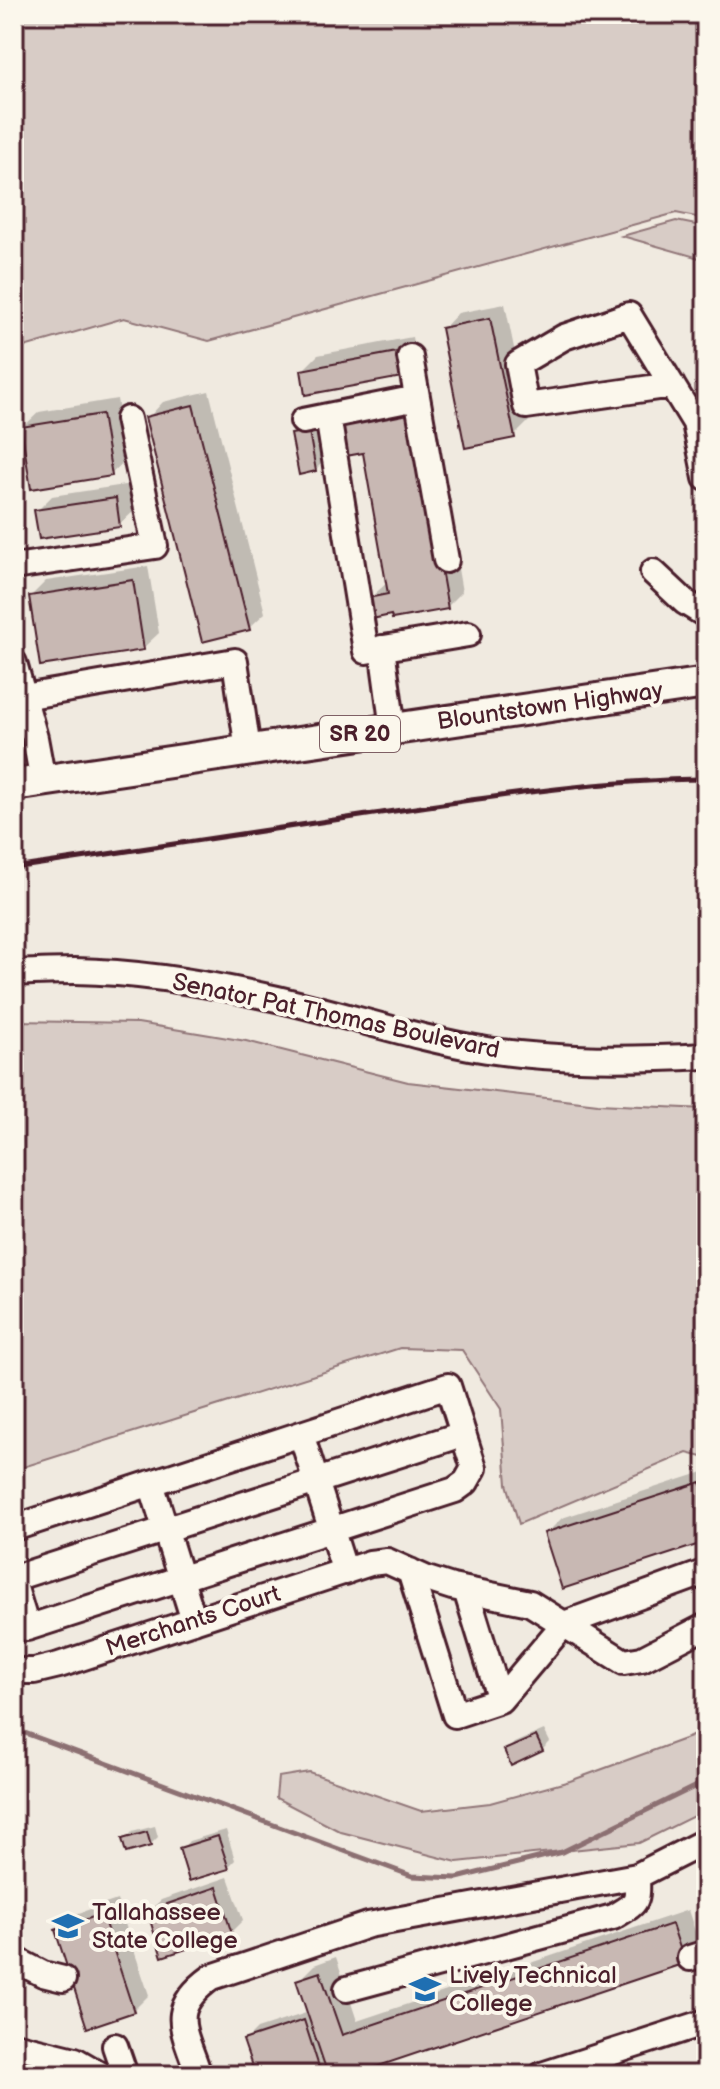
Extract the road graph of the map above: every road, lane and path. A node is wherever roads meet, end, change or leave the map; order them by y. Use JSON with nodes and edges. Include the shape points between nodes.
{"nodes":[{"id":1,"x":410,"y":357,"type":"dead end"},
{"id":2,"x":672,"y":385,"type":"junction"},
{"id":3,"x":417,"y":398,"type":"junction"},
{"id":4,"x":328,"y":416,"type":"junction"},
{"id":5,"x":128,"y":419,"type":"dead end"},
{"id":6,"x":303,"y":421,"type":"dead end"},
{"id":7,"x":702,"y":440,"type":"edge"},
{"id":8,"x":706,"y":478,"type":"edge"},
{"id":9,"x":446,"y":560,"type":"dead end"},
{"id":10,"x":14,"y":567,"type":"edge"},
{"id":11,"x":653,"y":572,"type":"dead end"},
{"id":12,"x":706,"y":615,"type":"edge"},
{"id":13,"x":468,"y":634,"type":"dead end"},
{"id":14,"x":382,"y":648,"type":"junction"},
{"id":15,"x":18,"y":682,"type":"edge"},
{"id":16,"x":706,"y":683,"type":"edge"},
{"id":17,"x":393,"y":729,"type":"junction"},
{"id":18,"x":248,"y":750,"type":"junction"},
{"id":19,"x":29,"y":783,"type":"edge"},
{"id":20,"x":14,"y":973,"type":"edge"},
{"id":21,"x":706,"y":1056,"type":"edge"},
{"id":22,"x":301,"y":1434,"type":"junction"},
{"id":23,"x":463,"y":1434,"type":"junction"},
{"id":24,"x":316,"y":1481,"type":"junction"},
{"id":25,"x":151,"y":1483,"type":"junction"},
{"id":26,"x":14,"y":1528,"type":"edge"},
{"id":27,"x":331,"y":1529,"type":"junction"},
{"id":28,"x":165,"y":1530,"type":"junction"},
{"id":29,"x":410,"y":1571,"type":"junction"},
{"id":30,"x":345,"y":1572,"type":"junction"},
{"id":31,"x":706,"y":1572,"type":"edge"},
{"id":32,"x":14,"y":1578,"type":"edge"},
{"id":33,"x":180,"y":1578,"type":"junction"},
{"id":34,"x":14,"y":1585,"type":"edge"},
{"id":35,"x":466,"y":1590,"type":"junction"},
{"id":36,"x":194,"y":1621,"type":"junction"},
{"id":37,"x":564,"y":1624,"type":"junction"},
{"id":38,"x":706,"y":1626,"type":"edge"},
{"id":39,"x":14,"y":1671,"type":"edge"},
{"id":40,"x":500,"y":1700,"type":"junction"},
{"id":41,"x":706,"y":1841,"type":"edge"},
{"id":42,"x":637,"y":1876,"type":"junction"},
{"id":43,"x":14,"y":1959,"type":"edge"},
{"id":44,"x":63,"y":1979,"type":"dead end"},
{"id":45,"x":347,"y":1989,"type":"dead end"},
{"id":46,"x":706,"y":2022,"type":"edge"},
{"id":47,"x":14,"y":2045,"type":"edge"},
{"id":48,"x":115,"y":2046,"type":"dead end"},
{"id":49,"x":101,"y":2075,"type":"edge"},
{"id":50,"x":125,"y":2075,"type":"edge"},
{"id":51,"x":199,"y":2075,"type":"edge"},
{"id":52,"x":542,"y":2075,"type":"edge"}],
"edges":[{"from":1,"to":3,"type":"street"},
{"from":2,"to":2,"type":"street","via":[[526,406],[518,364],[564,337],[629,315]]},
{"from":2,"to":7,"type":"street"},
{"from":3,"to":4,"type":"street"},
{"from":3,"to":9,"type":"street"},
{"from":4,"to":6,"type":"street"},
{"from":4,"to":14,"type":"street","via":[[366,651]]},
{"from":5,"to":10,"type":"street","via":[[155,546]]},
{"from":7,"to":8,"type":"street"},
{"from":11,"to":12,"type":"street"},
{"from":13,"to":14,"type":"street"},
{"from":14,"to":17,"type":"street"},
{"from":15,"to":18,"type":"street","via":[[235,661]]},
{"from":15,"to":19,"type":"street","via":[[35,738]]},
{"from":16,"to":17,"type":"main road","name":"Blountstown Highway","number":"SR 20"},
{"from":17,"to":18,"type":"main road","name":"Blountstown Highway","number":"SR 20"},
{"from":18,"to":19,"type":"main road","name":"Blountstown Highway","number":"SR 20"},
{"from":20,"to":21,"type":"street","name":"Senator Pat Thomas Boulevard","via":[[78,971],[185,981],[269,997],[417,1037],[534,1056]]},
{"from":22,"to":23,"type":"street","via":[[448,1386]]},
{"from":22,"to":24,"type":"street"},
{"from":22,"to":25,"type":"street"},
{"from":23,"to":24,"type":"street"},
{"from":23,"to":27,"type":"street","via":[[474,1468],[455,1490]]},
{"from":24,"to":27,"type":"street"},
{"from":24,"to":28,"type":"street"},
{"from":25,"to":26,"type":"street"},
{"from":25,"to":28,"type":"street"},
{"from":27,"to":30,"type":"street"},
{"from":27,"to":33,"type":"street"},
{"from":28,"to":32,"type":"street"},
{"from":28,"to":33,"type":"street"},
{"from":29,"to":30,"type":"street","name":"Merchants Court","via":[[387,1561]]},
{"from":29,"to":35,"type":"street"},
{"from":29,"to":40,"type":"street","via":[[455,1715]]},
{"from":30,"to":36,"type":"street","name":"Merchants Court"},
{"from":31,"to":37,"type":"street"},
{"from":33,"to":34,"type":"street","via":[[27,1628]]},
{"from":33,"to":36,"type":"street"},
{"from":35,"to":37,"type":"street","via":[[530,1603]]},
{"from":35,"to":40,"type":"street"},
{"from":36,"to":39,"type":"street","name":"Merchants Court","via":[[59,1665]]},
{"from":37,"to":38,"type":"street","via":[[624,1662],[642,1659]]},
{"from":37,"to":40,"type":"street"},
{"from":41,"to":42,"type":"street"},
{"from":42,"to":45,"type":"street","via":[[638,1898],[613,1917]]},
{"from":42,"to":51,"type":"street","via":[[368,1925],[212,1977],[184,2005],[182,2021]]},
{"from":43,"to":44,"type":"street"},
{"from":46,"to":52,"type":"street"},
{"from":47,"to":49,"type":"street","via":[[75,2060]]},
{"from":48,"to":50,"type":"street"}]}
